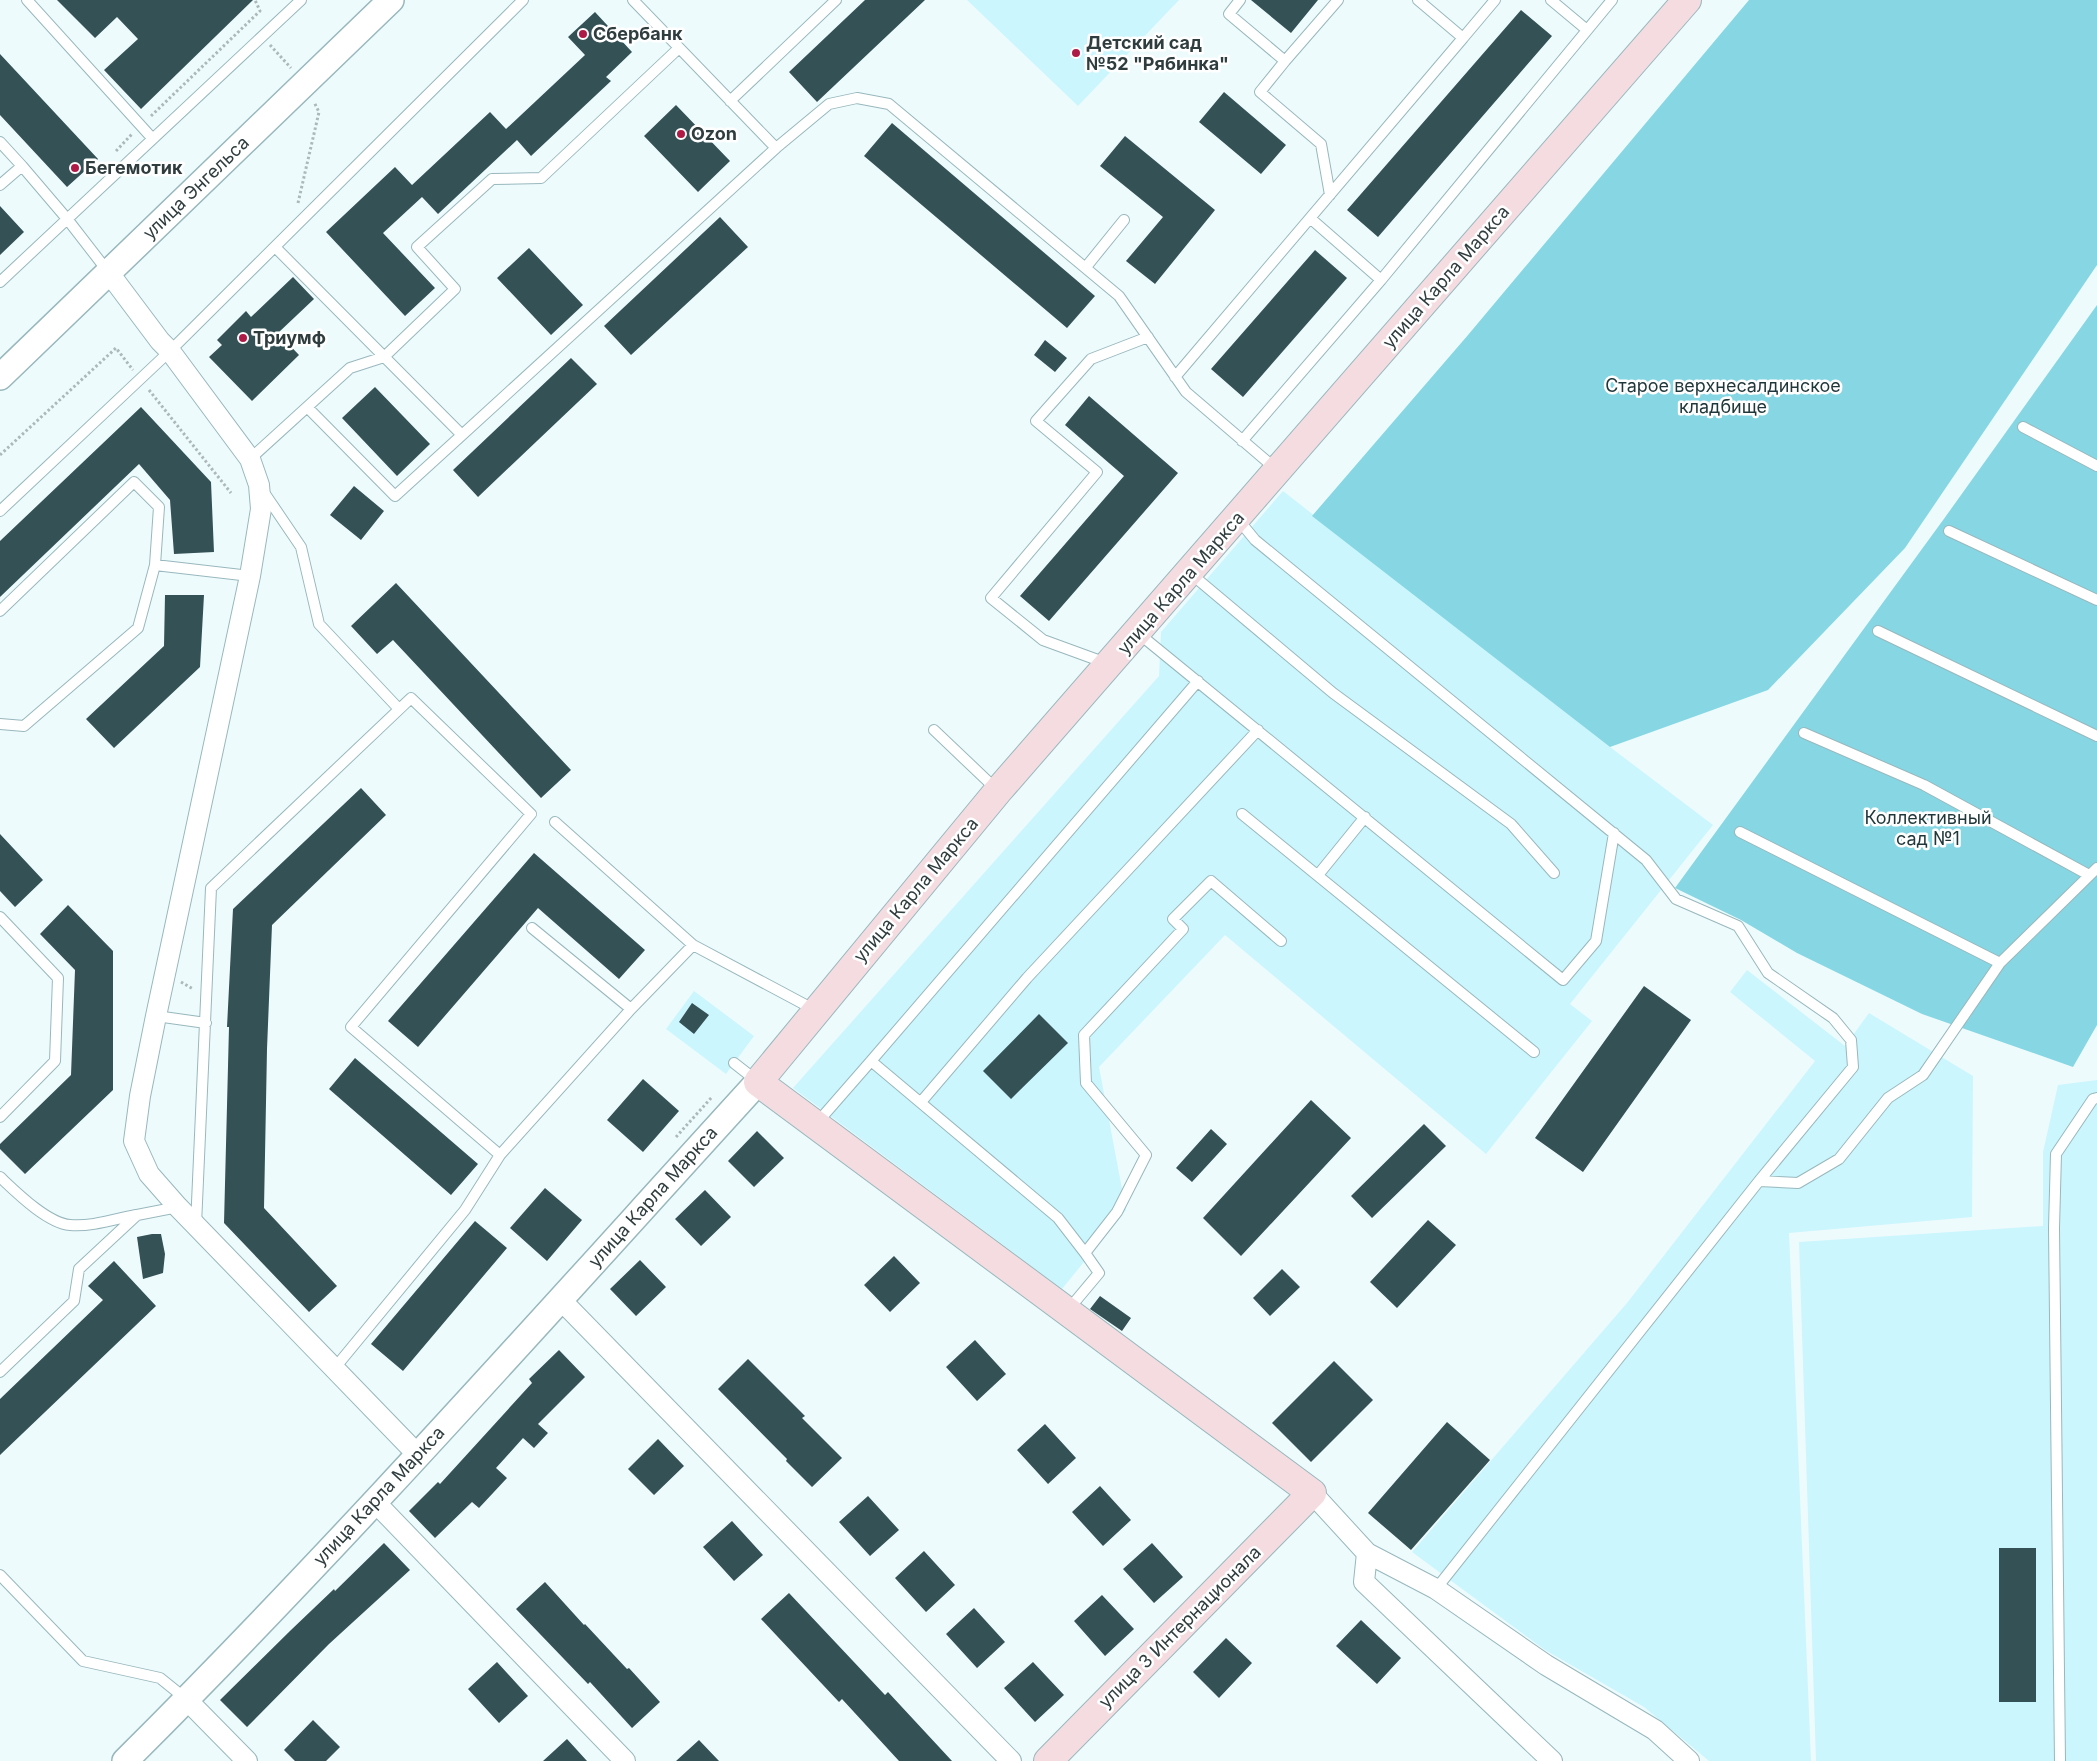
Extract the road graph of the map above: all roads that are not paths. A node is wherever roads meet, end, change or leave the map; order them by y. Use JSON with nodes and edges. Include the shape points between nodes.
{"nodes":[{"id":1,"x":28,"y":0,"type":"edge"},
{"id":2,"x":301,"y":0,"type":"edge"},
{"id":3,"x":391,"y":0,"type":"edge"},
{"id":4,"x":524,"y":0,"type":"edge"},
{"id":5,"x":633,"y":0,"type":"edge"},
{"id":6,"x":836,"y":0,"type":"edge"},
{"id":7,"x":1240,"y":0,"type":"edge"},
{"id":8,"x":1338,"y":0,"type":"edge"},
{"id":9,"x":1418,"y":0,"type":"edge"},
{"id":10,"x":1495,"y":0,"type":"edge"},
{"id":11,"x":1551,"y":0,"type":"edge"},
{"id":12,"x":1612,"y":0,"type":"edge"},
{"id":13,"x":1687,"y":0,"type":"edge"},
{"id":14,"x":1587,"y":30,"type":"junction"},
{"id":15,"x":1463,"y":38,"type":"junction"},
{"id":16,"x":679,"y":48,"type":"junction"},
{"id":17,"x":1284,"y":61,"type":"junction"},
{"id":18,"x":730,"y":101,"type":"junction"},
{"id":19,"x":152,"y":138,"type":"junction"},
{"id":20,"x":0,"y":142,"type":"edge"},
{"id":21,"x":776,"y":148,"type":"junction"},
{"id":22,"x":22,"y":166,"type":"junction"},
{"id":23,"x":0,"y":186,"type":"edge"},
{"id":24,"x":1330,"y":195,"type":"junction"},
{"id":25,"x":1310,"y":218,"type":"junction"},
{"id":26,"x":68,"y":220,"type":"junction"},
{"id":27,"x":1124,"y":220,"type":"dead end"},
{"id":28,"x":275,"y":247,"type":"junction"},
{"id":29,"x":1086,"y":268,"type":"junction"},
{"id":30,"x":108,"y":272,"type":"junction"},
{"id":31,"x":1382,"y":280,"type":"junction"},
{"id":32,"x":0,"y":282,"type":"edge"},
{"id":33,"x":1148,"y":337,"type":"junction"},
{"id":34,"x":170,"y":351,"type":"junction"},
{"id":35,"x":384,"y":357,"type":"junction"},
{"id":36,"x":0,"y":377,"type":"edge"},
{"id":37,"x":1175,"y":377,"type":"junction"},
{"id":38,"x":308,"y":407,"type":"junction"},
{"id":39,"x":2023,"y":427,"type":"dead end"},
{"id":40,"x":462,"y":435,"type":"junction"},
{"id":41,"x":1242,"y":441,"type":"junction"},
{"id":42,"x":250,"y":459,"type":"junction"},
{"id":43,"x":2097,"y":466,"type":"edge"},
{"id":44,"x":1278,"y":471,"type":"junction"},
{"id":45,"x":259,"y":485,"type":"junction"},
{"id":46,"x":0,"y":511,"type":"edge"},
{"id":47,"x":1237,"y":518,"type":"junction"},
{"id":48,"x":1949,"y":532,"type":"dead end"},
{"id":49,"x":155,"y":565,"type":"junction"},
{"id":50,"x":1190,"y":572,"type":"junction"},
{"id":51,"x":250,"y":576,"type":"junction"},
{"id":52,"x":2097,"y":600,"type":"edge"},
{"id":53,"x":0,"y":611,"type":"edge"},
{"id":54,"x":1878,"y":631,"type":"dead end"},
{"id":55,"x":1138,"y":633,"type":"junction"},
{"id":56,"x":1109,"y":665,"type":"junction"},
{"id":57,"x":1198,"y":681,"type":"junction"},
{"id":58,"x":399,"y":709,"type":"junction"},
{"id":59,"x":0,"y":724,"type":"edge"},
{"id":60,"x":934,"y":730,"type":"dead end"},
{"id":61,"x":1258,"y":730,"type":"junction"},
{"id":62,"x":1804,"y":733,"type":"dead end"},
{"id":63,"x":2097,"y":736,"type":"edge"},
{"id":64,"x":998,"y":791,"type":"junction"},
{"id":65,"x":1242,"y":814,"type":"dead end"},
{"id":66,"x":1365,"y":817,"type":"junction"},
{"id":67,"x":555,"y":822,"type":"dead end"},
{"id":68,"x":1740,"y":832,"type":"dead end"},
{"id":69,"x":1614,"y":834,"type":"junction"},
{"id":70,"x":2097,"y":868,"type":"edge"},
{"id":71,"x":1554,"y":873,"type":"dead end"},
{"id":72,"x":1318,"y":875,"type":"junction"},
{"id":73,"x":2089,"y":876,"type":"junction"},
{"id":74,"x":0,"y":918,"type":"edge"},
{"id":75,"x":532,"y":928,"type":"dead end"},
{"id":76,"x":1281,"y":941,"type":"dead end"},
{"id":77,"x":693,"y":945,"type":"junction"},
{"id":78,"x":2000,"y":963,"type":"junction"},
{"id":79,"x":631,"y":1009,"type":"junction"},
{"id":80,"x":816,"y":1010,"type":"junction"},
{"id":81,"x":156,"y":1016,"type":"junction"},
{"id":82,"x":206,"y":1023,"type":"junction"},
{"id":83,"x":1534,"y":1052,"type":"dead end"},
{"id":84,"x":871,"y":1061,"type":"junction"},
{"id":85,"x":734,"y":1063,"type":"dead end"},
{"id":86,"x":758,"y":1082,"type":"junction"},
{"id":87,"x":2097,"y":1098,"type":"edge"},
{"id":88,"x":921,"y":1102,"type":"junction"},
{"id":89,"x":0,"y":1117,"type":"edge"},
{"id":90,"x":816,"y":1124,"type":"junction"},
{"id":91,"x":500,"y":1155,"type":"junction"},
{"id":92,"x":0,"y":1177,"type":"edge"},
{"id":93,"x":1759,"y":1181,"type":"junction"},
{"id":94,"x":178,"y":1207,"type":"junction"},
{"id":95,"x":137,"y":1215,"type":"junction"},
{"id":96,"x":196,"y":1224,"type":"junction"},
{"id":97,"x":1085,"y":1253,"type":"junction"},
{"id":98,"x":560,"y":1299,"type":"junction"},
{"id":99,"x":1068,"y":1311,"type":"junction"},
{"id":100,"x":334,"y":1369,"type":"junction"},
{"id":101,"x":0,"y":1372,"type":"edge"},
{"id":102,"x":418,"y":1455,"type":"junction"},
{"id":103,"x":1312,"y":1493,"type":"junction"},
{"id":104,"x":374,"y":1501,"type":"junction"},
{"id":105,"x":1366,"y":1553,"type":"junction"},
{"id":106,"x":0,"y":1575,"type":"edge"},
{"id":107,"x":1436,"y":1589,"type":"junction"},
{"id":108,"x":187,"y":1700,"type":"junction"},
{"id":109,"x":125,"y":1761,"type":"edge"},
{"id":110,"x":247,"y":1761,"type":"edge"},
{"id":111,"x":625,"y":1761,"type":"edge"},
{"id":112,"x":1011,"y":1761,"type":"edge"},
{"id":113,"x":1048,"y":1761,"type":"edge"},
{"id":114,"x":1552,"y":1761,"type":"edge"},
{"id":115,"x":1689,"y":1761,"type":"edge"},
{"id":116,"x":2060,"y":1761,"type":"edge"}],
"edges":[{"from":1,"to":19,"type":"lane"},
{"from":2,"to":19,"type":"lane"},
{"from":3,"to":30,"type":"street","name":"улица Энгельса"},
{"from":4,"to":28,"type":"lane"},
{"from":5,"to":16,"type":"lane"},
{"from":6,"to":18,"type":"lane"},
{"from":7,"to":17,"type":"lane","via":[[1229,14]]},
{"from":8,"to":17,"type":"lane"},
{"from":9,"to":15,"type":"lane"},
{"from":10,"to":15,"type":"lane"},
{"from":11,"to":14,"type":"lane"},
{"from":12,"to":14,"type":"lane"},
{"from":13,"to":44,"type":"main road","name":"улица Карла Маркса"},
{"from":14,"to":31,"type":"lane"},
{"from":15,"to":24,"type":"lane"},
{"from":16,"to":18,"type":"lane"},
{"from":16,"to":35,"type":"lane","via":[[541,178],[492,179],[417,247],[455,290]]},
{"from":17,"to":24,"type":"lane","via":[[1260,92],[1321,144]]},
{"from":18,"to":21,"type":"lane"},
{"from":19,"to":26,"type":"lane"},
{"from":20,"to":22,"type":"lane"},
{"from":21,"to":29,"type":"lane","via":[[829,104],[858,98],[889,104]]},
{"from":21,"to":40,"type":"lane"},
{"from":22,"to":23,"type":"lane"},
{"from":22,"to":26,"type":"lane"},
{"from":24,"to":25,"type":"lane"},
{"from":25,"to":31,"type":"lane"},
{"from":25,"to":37,"type":"lane"},
{"from":26,"to":30,"type":"lane"},
{"from":26,"to":32,"type":"lane"},
{"from":27,"to":29,"type":"lane"},
{"from":28,"to":34,"type":"lane"},
{"from":28,"to":35,"type":"lane"},
{"from":29,"to":33,"type":"lane","via":[[1120,296]]},
{"from":30,"to":34,"type":"street"},
{"from":30,"to":36,"type":"street","name":"улица Энгельса"},
{"from":31,"to":41,"type":"lane"},
{"from":33,"to":37,"type":"lane"},
{"from":33,"to":56,"type":"lane","via":[[1091,360],[1036,421],[1097,472],[991,598],[1043,640]]},
{"from":34,"to":42,"type":"street"},
{"from":34,"to":46,"type":"lane"},
{"from":35,"to":38,"type":"lane","via":[[350,368]]},
{"from":35,"to":40,"type":"lane"},
{"from":37,"to":41,"type":"lane","via":[[1186,392]]},
{"from":38,"to":40,"type":"lane","via":[[395,496]]},
{"from":38,"to":42,"type":"lane"},
{"from":39,"to":43,"type":"lane"},
{"from":41,"to":44,"type":"lane"},
{"from":42,"to":45,"type":"street"},
{"from":44,"to":47,"type":"main road","name":"улица Карла Маркса"},
{"from":45,"to":51,"type":"street","via":[[261,509]]},
{"from":45,"to":58,"type":"lane","via":[[301,547],[319,624]]},
{"from":47,"to":50,"type":"main road","name":"улица Карла Маркса"},
{"from":47,"to":69,"type":"lane","via":[[1256,540]]},
{"from":48,"to":52,"type":"lane"},
{"from":49,"to":51,"type":"lane"},
{"from":49,"to":53,"type":"lane","via":[[159,507],[134,482]]},
{"from":49,"to":59,"type":"lane","via":[[138,628],[24,726]]},
{"from":50,"to":55,"type":"main road","name":"улица Карла Маркса"},
{"from":50,"to":71,"type":"lane","via":[[1333,693],[1511,824]]},
{"from":51,"to":81,"type":"street"},
{"from":54,"to":63,"type":"lane"},
{"from":55,"to":56,"type":"main road","name":"улица Карла Маркса"},
{"from":55,"to":57,"type":"lane"},
{"from":56,"to":64,"type":"main road","name":"улица Карла Маркса"},
{"from":57,"to":61,"type":"lane"},
{"from":57,"to":84,"type":"lane"},
{"from":58,"to":82,"type":"lane","via":[[211,888]]},
{"from":58,"to":91,"type":"lane","via":[[411,698],[531,814],[351,1027]]},
{"from":60,"to":64,"type":"lane"},
{"from":61,"to":66,"type":"lane"},
{"from":61,"to":88,"type":"lane","via":[[1027,978]]},
{"from":62,"to":73,"type":"lane","via":[[1924,785]]},
{"from":64,"to":80,"type":"main road","name":"улица Карла Маркса"},
{"from":65,"to":72,"type":"lane"},
{"from":66,"to":69,"type":"lane","via":[[1563,980],[1596,940]]},
{"from":66,"to":72,"type":"lane"},
{"from":67,"to":77,"type":"lane"},
{"from":68,"to":78,"type":"lane"},
{"from":69,"to":93,"type":"lane","via":[[1646,860],[1676,899],[1738,926],[1768,972],[1833,1018],[1850,1040],[1853,1067]]},
{"from":70,"to":73,"type":"lane"},
{"from":72,"to":83,"type":"lane"},
{"from":73,"to":78,"type":"lane"},
{"from":74,"to":89,"type":"lane","via":[[58,978],[55,1061]]},
{"from":75,"to":79,"type":"lane"},
{"from":76,"to":97,"type":"lane","via":[[1211,881],[1172,919],[1183,928],[1084,1035],[1086,1083],[1146,1155],[1117,1212]]},
{"from":77,"to":79,"type":"lane"},
{"from":77,"to":80,"type":"lane"},
{"from":78,"to":93,"type":"lane","via":[[1923,1075],[1888,1098],[1838,1159],[1798,1183]]},
{"from":79,"to":91,"type":"lane"},
{"from":80,"to":86,"type":"main road","name":"улица Карла Маркса"},
{"from":81,"to":82,"type":"lane"},
{"from":81,"to":94,"type":"street","via":[[134,1141],[149,1174]]},
{"from":82,"to":96,"type":"lane"},
{"from":84,"to":88,"type":"lane"},
{"from":84,"to":90,"type":"lane"},
{"from":85,"to":86,"type":"lane"},
{"from":86,"to":90,"type":"main road"},
{"from":86,"to":98,"type":"street","name":"улица Карла Маркса"},
{"from":87,"to":116,"type":"lane","via":[[2093,1099],[2056,1154]]},
{"from":88,"to":97,"type":"lane","via":[[1058,1218]]},
{"from":90,"to":99,"type":"main road"},
{"from":91,"to":100,"type":"lane","via":[[466,1210]]},
{"from":92,"to":95,"type":"lane","via":[[58,1222],[78,1225]]},
{"from":93,"to":107,"type":"lane"},
{"from":94,"to":95,"type":"lane"},
{"from":94,"to":96,"type":"street"},
{"from":95,"to":101,"type":"lane","via":[[79,1269],[74,1301]]},
{"from":96,"to":100,"type":"street"},
{"from":97,"to":99,"type":"lane","via":[[1099,1273]]},
{"from":98,"to":102,"type":"street","name":"улица Карла Маркса"},
{"from":98,"to":112,"type":"street"},
{"from":99,"to":103,"type":"main road"},
{"from":100,"to":102,"type":"street"},
{"from":102,"to":104,"type":"street","name":"улица Карла Маркса"},
{"from":103,"to":105,"type":"street"},
{"from":103,"to":113,"type":"main road","name":"улица 3 Интернационала"},
{"from":104,"to":108,"type":"street","name":"улица Карла Маркса"},
{"from":104,"to":111,"type":"street"},
{"from":105,"to":107,"type":"street"},
{"from":105,"to":114,"type":"street","via":[[1364,1582]]},
{"from":106,"to":108,"type":"lane","via":[[83,1661],[160,1678]]},
{"from":107,"to":115,"type":"street","via":[[1546,1665],[1655,1730]]},
{"from":108,"to":109,"type":"street","name":"улица Карла Маркса"},
{"from":108,"to":110,"type":"street"}]}
